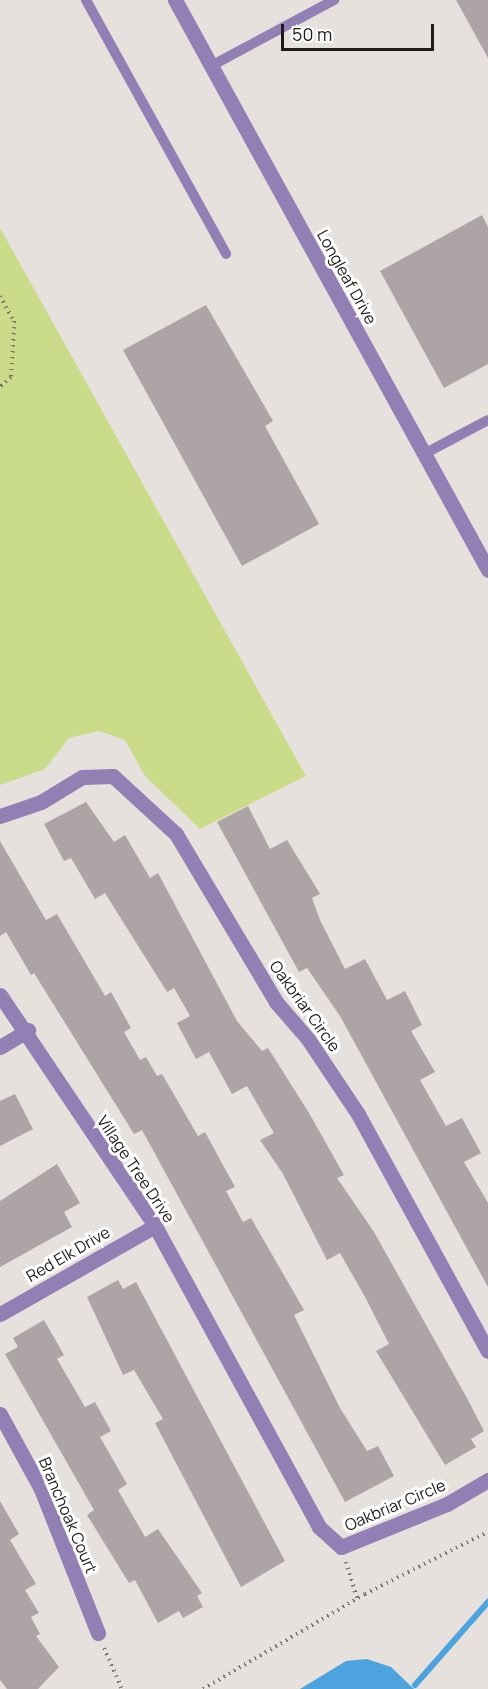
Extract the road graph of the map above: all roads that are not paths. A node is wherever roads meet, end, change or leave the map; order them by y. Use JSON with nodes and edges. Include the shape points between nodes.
{"nodes":[{"id":1,"x":86,"y":0,"type":"edge"},
{"id":2,"x":175,"y":0,"type":"edge"},
{"id":3,"x":334,"y":0,"type":"edge"},
{"id":4,"x":211,"y":66,"type":"junction"},
{"id":5,"x":226,"y":254,"type":"dead end"},
{"id":6,"x":488,"y":420,"type":"edge"},
{"id":7,"x":424,"y":454,"type":"junction"},
{"id":8,"x":488,"y":570,"type":"edge"},
{"id":9,"x":0,"y":816,"type":"edge"},
{"id":10,"x":0,"y":994,"type":"edge"},
{"id":11,"x":28,"y":1030,"type":"junction"},
{"id":12,"x":0,"y":1047,"type":"edge"},
{"id":13,"x":155,"y":1226,"type":"junction"},
{"id":14,"x":0,"y":1314,"type":"edge"},
{"id":15,"x":488,"y":1351,"type":"edge"},
{"id":16,"x":233,"y":1369,"type":"joint"},
{"id":17,"x":0,"y":1414,"type":"edge"},
{"id":18,"x":488,"y":1480,"type":"edge"},
{"id":19,"x":98,"y":1633,"type":"road end"}],
"edges":[{"from":1,"to":5,"type":"lane"},
{"from":2,"to":4,"type":"street","name":"Longleaf Drive"},
{"from":3,"to":4,"type":"lane"},
{"from":4,"to":7,"type":"street","name":"Longleaf Drive"},
{"from":6,"to":7,"type":"lane"},
{"from":7,"to":8,"type":"street","name":"Longleaf Drive"},
{"from":9,"to":15,"type":"street","name":"Oakbriar Circle","via":[[41,802],[82,777],[112,776],[176,834],[276,1002],[308,1039],[358,1114]]},
{"from":10,"to":11,"type":"street","name":"Village Tree Drive"},
{"from":11,"to":12,"type":"street"},
{"from":11,"to":13,"type":"street","name":"Village Tree Drive","via":[[69,1102]]},
{"from":13,"to":14,"type":"street","name":"Red Elk Drive"},
{"from":13,"to":16,"type":"street","name":"Village Tree Drive"},
{"from":16,"to":18,"type":"street","name":"Oakbriar Circle","via":[[320,1527],[341,1547],[447,1504]]},
{"from":17,"to":19,"type":"street","name":"Branchoak Court","via":[[41,1489]]}]}
